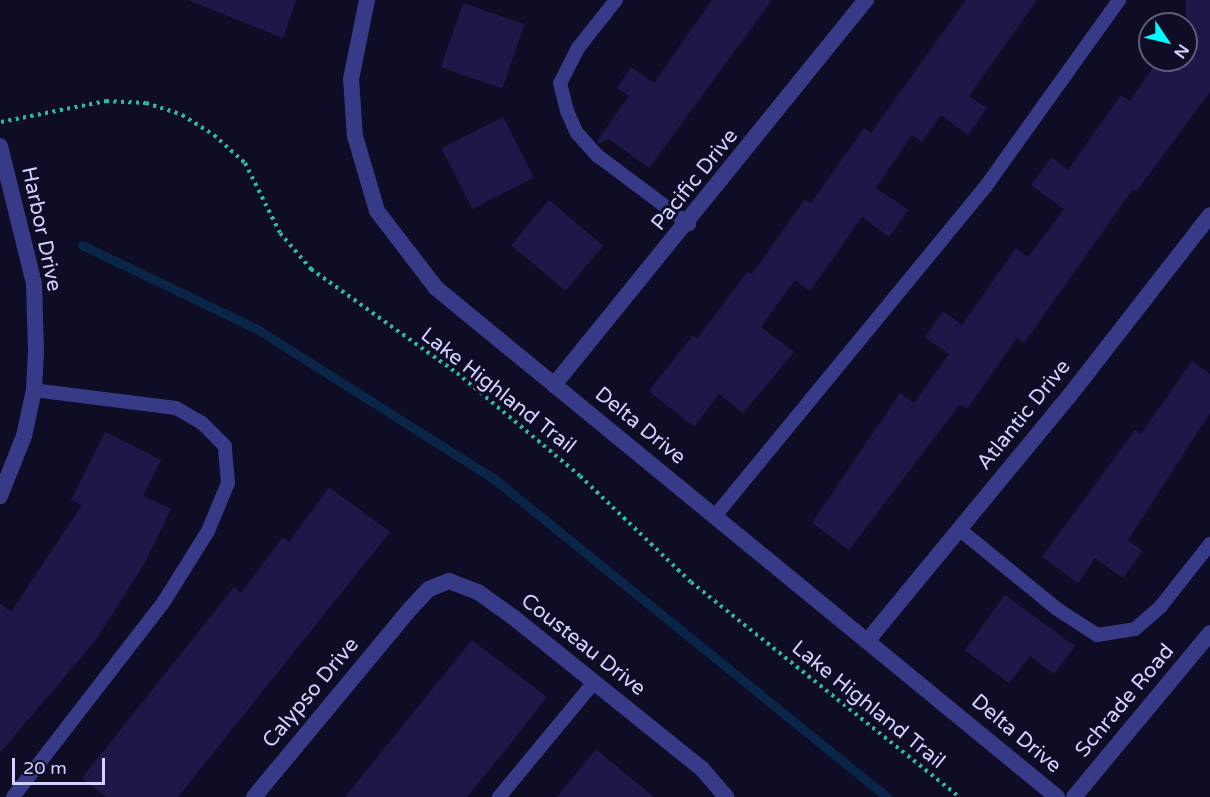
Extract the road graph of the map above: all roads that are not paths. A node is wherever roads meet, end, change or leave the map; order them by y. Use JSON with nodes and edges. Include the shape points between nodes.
{"nodes":[{"id":1,"x":367,"y":0,"type":"edge"},
{"id":2,"x":616,"y":0,"type":"edge"},
{"id":3,"x":866,"y":0,"type":"edge"},
{"id":4,"x":1119,"y":0,"type":"edge"},
{"id":5,"x":0,"y":146,"type":"edge"},
{"id":6,"x":1210,"y":214,"type":"edge"},
{"id":7,"x":688,"y":224,"type":"junction"},
{"id":8,"x":554,"y":385,"type":"junction"},
{"id":9,"x":34,"y":390,"type":"junction"},
{"id":10,"x":0,"y":496,"type":"edge"},
{"id":11,"x":715,"y":516,"type":"junction"},
{"id":12,"x":959,"y":529,"type":"junction"},
{"id":13,"x":1210,"y":544,"type":"edge"},
{"id":14,"x":403,"y":618,"type":"joint"},
{"id":15,"x":1210,"y":633,"type":"edge"},
{"id":16,"x":868,"y":640,"type":"junction"},
{"id":17,"x":594,"y":682,"type":"junction"},
{"id":18,"x":13,"y":797,"type":"edge"},
{"id":19,"x":254,"y":797,"type":"edge"},
{"id":20,"x":499,"y":797,"type":"edge"},
{"id":21,"x":726,"y":797,"type":"edge"},
{"id":22,"x":1057,"y":797,"type":"edge"},
{"id":23,"x":1074,"y":797,"type":"edge"}],
"edges":[{"from":1,"to":8,"type":"street","name":"Delta Drive","via":[[351,79],[356,136],[377,211],[436,288]]},
{"from":2,"to":7,"type":"lane","via":[[578,48],[561,83],[567,111],[577,133],[598,156]]},
{"from":3,"to":7,"type":"street","name":"Pacific Drive"},
{"from":4,"to":11,"type":"lane","via":[[986,186]]},
{"from":5,"to":9,"type":"street","name":"Harbor Drive","via":[[34,283]]},
{"from":6,"to":12,"type":"street","name":"Atlantic Drive"},
{"from":7,"to":8,"type":"street","name":"Pacific Drive"},
{"from":8,"to":11,"type":"street","name":"Delta Drive"},
{"from":9,"to":10,"type":"street","name":"Harbor Drive","via":[[24,436]]},
{"from":9,"to":18,"type":"lane","via":[[176,408],[202,423],[225,446],[228,483],[208,531],[163,603]]},
{"from":11,"to":16,"type":"street","name":"Delta Drive"},
{"from":12,"to":13,"type":"lane","via":[[1057,609],[1097,635],[1135,629],[1161,606]]},
{"from":12,"to":16,"type":"street","name":"Atlantic Drive"},
{"from":14,"to":17,"type":"street","name":"Cousteau Drive","via":[[429,589],[449,581],[504,611]]},
{"from":14,"to":19,"type":"street","name":"Calypso Drive"},
{"from":15,"to":23,"type":"street","name":"Schrade Road"},
{"from":16,"to":22,"type":"street","name":"Delta Drive"},
{"from":17,"to":20,"type":"lane"},
{"from":17,"to":21,"type":"street","name":"Cousteau Drive","via":[[702,769]]}]}
